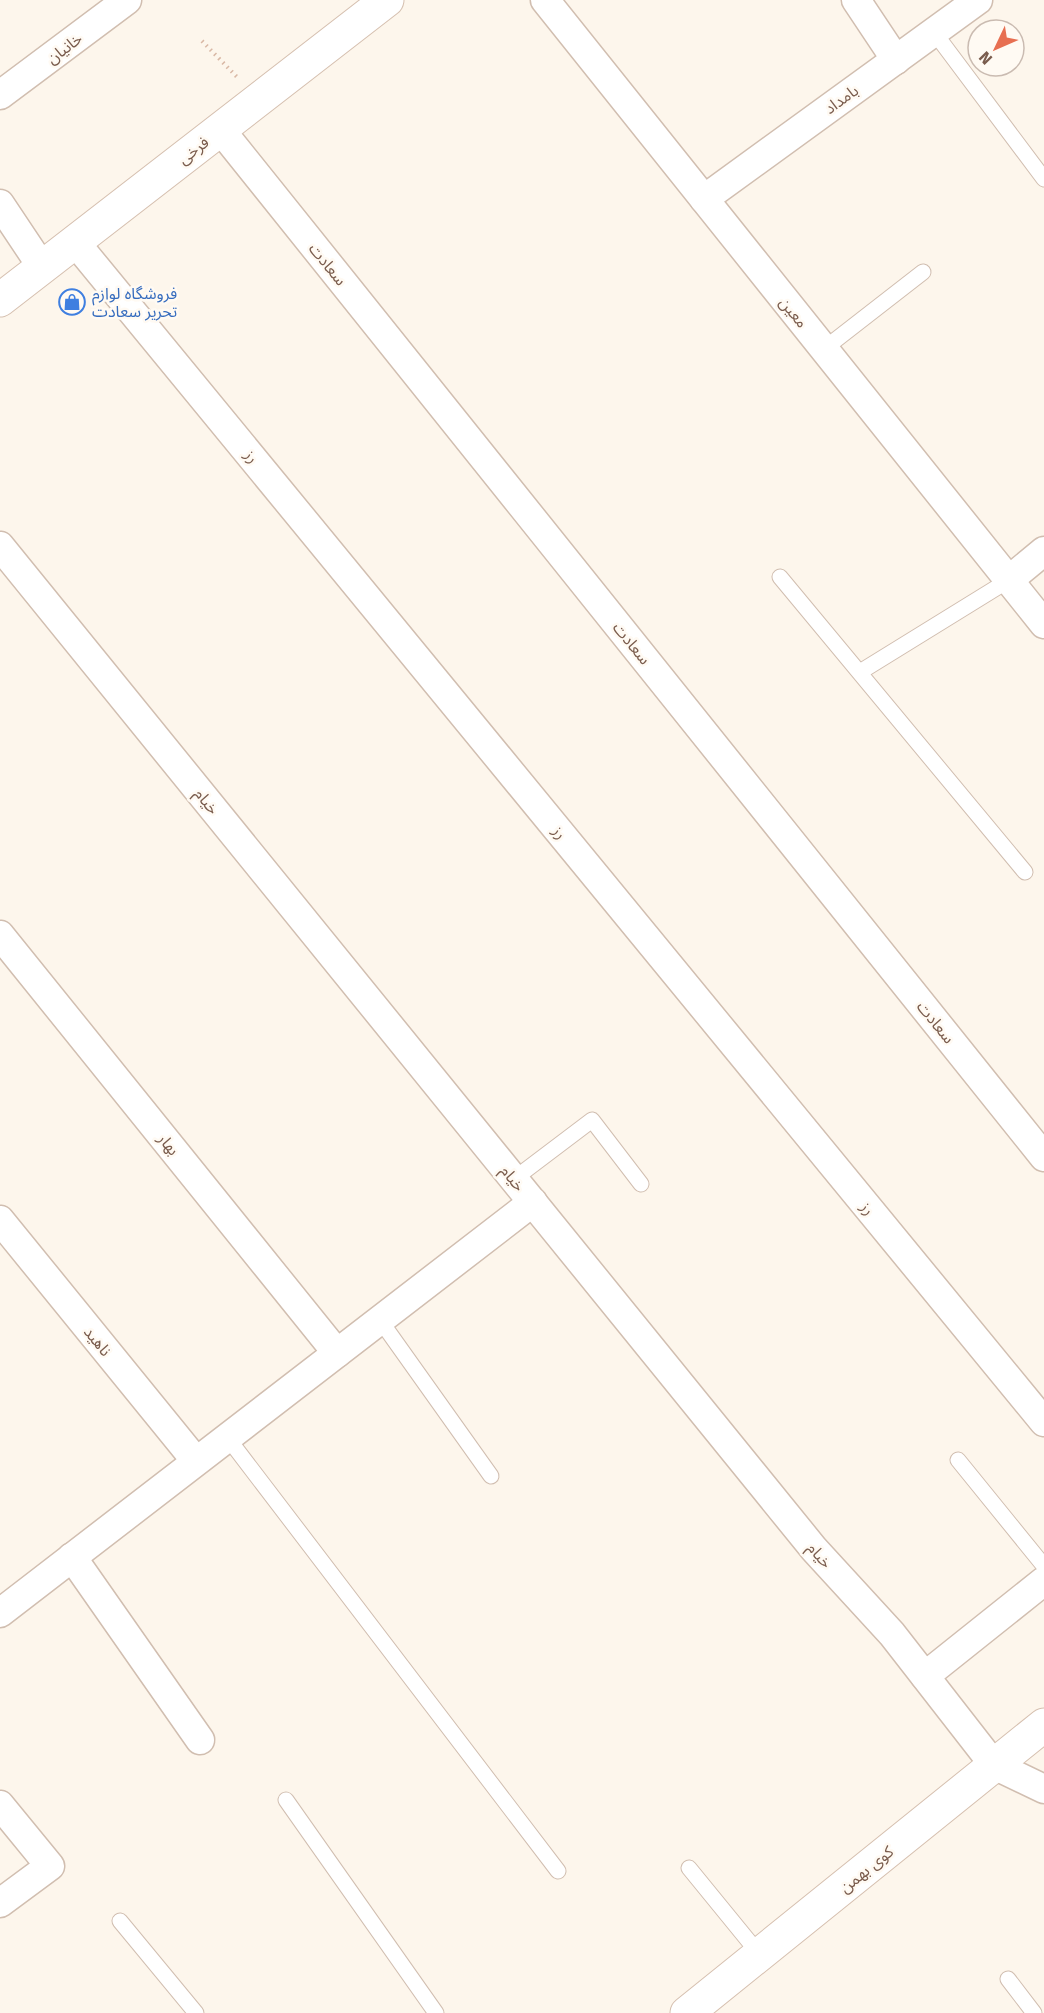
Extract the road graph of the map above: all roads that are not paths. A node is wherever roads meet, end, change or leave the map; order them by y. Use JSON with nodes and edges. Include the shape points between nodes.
{"nodes":[{"id":1,"x":127,"y":0,"type":"edge"},
{"id":2,"x":387,"y":0,"type":"edge"},
{"id":3,"x":545,"y":0,"type":"edge"},
{"id":4,"x":856,"y":0,"type":"edge"},
{"id":5,"x":978,"y":0,"type":"edge"},
{"id":6,"x":934,"y":32,"type":"junction"},
{"id":7,"x":896,"y":60,"type":"junction"},
{"id":8,"x":0,"y":95,"type":"edge"},
{"id":9,"x":220,"y":129,"type":"junction"},
{"id":10,"x":1044,"y":179,"type":"edge"},
{"id":11,"x":704,"y":199,"type":"junction"},
{"id":12,"x":0,"y":204,"type":"edge"},
{"id":13,"x":75,"y":242,"type":"junction"},
{"id":14,"x":42,"y":267,"type":"junction"},
{"id":15,"x":923,"y":272,"type":"dead end"},
{"id":16,"x":0,"y":300,"type":"edge"},
{"id":17,"x":824,"y":349,"type":"junction"},
{"id":18,"x":0,"y":546,"type":"edge"},
{"id":19,"x":1044,"y":551,"type":"edge"},
{"id":20,"x":780,"y":577,"type":"dead end"},
{"id":21,"x":1009,"y":580,"type":"junction"},
{"id":22,"x":1044,"y":624,"type":"edge"},
{"id":23,"x":860,"y":672,"type":"junction"},
{"id":24,"x":1025,"y":872,"type":"dead end"},
{"id":25,"x":0,"y":935,"type":"edge"},
{"id":26,"x":1044,"y":1157,"type":"edge"},
{"id":27,"x":514,"y":1179,"type":"junction"},
{"id":28,"x":641,"y":1184,"type":"dead end"},
{"id":29,"x":533,"y":1202,"type":"junction"},
{"id":30,"x":0,"y":1220,"type":"edge"},
{"id":31,"x":380,"y":1320,"type":"junction"},
{"id":32,"x":337,"y":1353,"type":"junction"},
{"id":33,"x":1044,"y":1422,"type":"edge"},
{"id":34,"x":227,"y":1437,"type":"junction"},
{"id":35,"x":957,"y":1460,"type":"dead end"},
{"id":36,"x":196,"y":1461,"type":"junction"},
{"id":37,"x":491,"y":1476,"type":"dead end"},
{"id":38,"x":72,"y":1557,"type":"junction"},
{"id":39,"x":1044,"y":1566,"type":"edge"},
{"id":40,"x":1044,"y":1581,"type":"edge"},
{"id":41,"x":5,"y":1599,"type":"edge"},
{"id":42,"x":925,"y":1676,"type":"junction"},
{"id":43,"x":1044,"y":1725,"type":"edge"},
{"id":44,"x":200,"y":1740,"type":"dead end"},
{"id":45,"x":994,"y":1766,"type":"junction"},
{"id":46,"x":1044,"y":1789,"type":"edge"},
{"id":47,"x":286,"y":1800,"type":"dead end"},
{"id":48,"x":0,"y":1805,"type":"edge"},
{"id":49,"x":689,"y":1868,"type":"dead end"},
{"id":50,"x":558,"y":1871,"type":"dead end"},
{"id":51,"x":0,"y":1903,"type":"edge"},
{"id":52,"x":120,"y":1920,"type":"dead end"},
{"id":53,"x":759,"y":1955,"type":"junction"},
{"id":54,"x":1008,"y":1979,"type":"dead end"},
{"id":55,"x":196,"y":2013,"type":"edge"},
{"id":56,"x":436,"y":2013,"type":"edge"},
{"id":57,"x":687,"y":2013,"type":"edge"},
{"id":58,"x":1034,"y":2013,"type":"edge"}],
"edges":[{"from":1,"to":8,"type":"street","name":"خانیان"},
{"from":2,"to":9,"type":"street","name":"فرخی"},
{"from":3,"to":11,"type":"street","name":"معین"},
{"from":4,"to":7,"type":"street"},
{"from":5,"to":6,"type":"street","name":"بامداد"},
{"from":6,"to":7,"type":"street","name":"بامداد"},
{"from":6,"to":10,"type":"lane"},
{"from":7,"to":11,"type":"street","name":"بامداد"},
{"from":9,"to":13,"type":"street","name":"فرخی"},
{"from":9,"to":26,"type":"street","name":"سعادت"},
{"from":11,"to":17,"type":"street","name":"معین"},
{"from":12,"to":14,"type":"street"},
{"from":13,"to":14,"type":"street","name":"فرخی"},
{"from":13,"to":33,"type":"street","name":"رز"},
{"from":14,"to":16,"type":"street","name":"فرخی"},
{"from":15,"to":17,"type":"lane"},
{"from":17,"to":21,"type":"street","name":"معین"},
{"from":18,"to":27,"type":"street","name":"خیام"},
{"from":19,"to":21,"type":"street"},
{"from":20,"to":23,"type":"lane"},
{"from":21,"to":22,"type":"street","name":"معین"},
{"from":21,"to":23,"type":"lane"},
{"from":23,"to":24,"type":"lane"},
{"from":25,"to":32,"type":"street","name":"بهار"},
{"from":27,"to":28,"type":"lane","via":[[592,1120]]},
{"from":27,"to":29,"type":"street","name":"خیام"},
{"from":29,"to":31,"type":"street"},
{"from":29,"to":42,"type":"street","name":"خیام","via":[[814,1549]]},
{"from":30,"to":36,"type":"street","name":"ناهید"},
{"from":31,"to":32,"type":"street"},
{"from":31,"to":37,"type":"lane"},
{"from":32,"to":34,"type":"street"},
{"from":34,"to":36,"type":"street"},
{"from":34,"to":50,"type":"lane"},
{"from":35,"to":39,"type":"lane"},
{"from":36,"to":38,"type":"street"},
{"from":38,"to":41,"type":"street"},
{"from":38,"to":44,"type":"street"},
{"from":40,"to":42,"type":"street"},
{"from":42,"to":45,"type":"street","name":"خیام"},
{"from":43,"to":45,"type":"street","name":"کوی بهمن"},
{"from":45,"to":46,"type":"street","name":"خیام"},
{"from":45,"to":53,"type":"street","name":"کوی بهمن"},
{"from":47,"to":56,"type":"lane"},
{"from":48,"to":51,"type":"street","via":[[50,1866]]},
{"from":49,"to":53,"type":"lane"},
{"from":52,"to":55,"type":"lane"},
{"from":53,"to":57,"type":"street","name":"کوی بهمن"},
{"from":54,"to":58,"type":"lane"}]}
